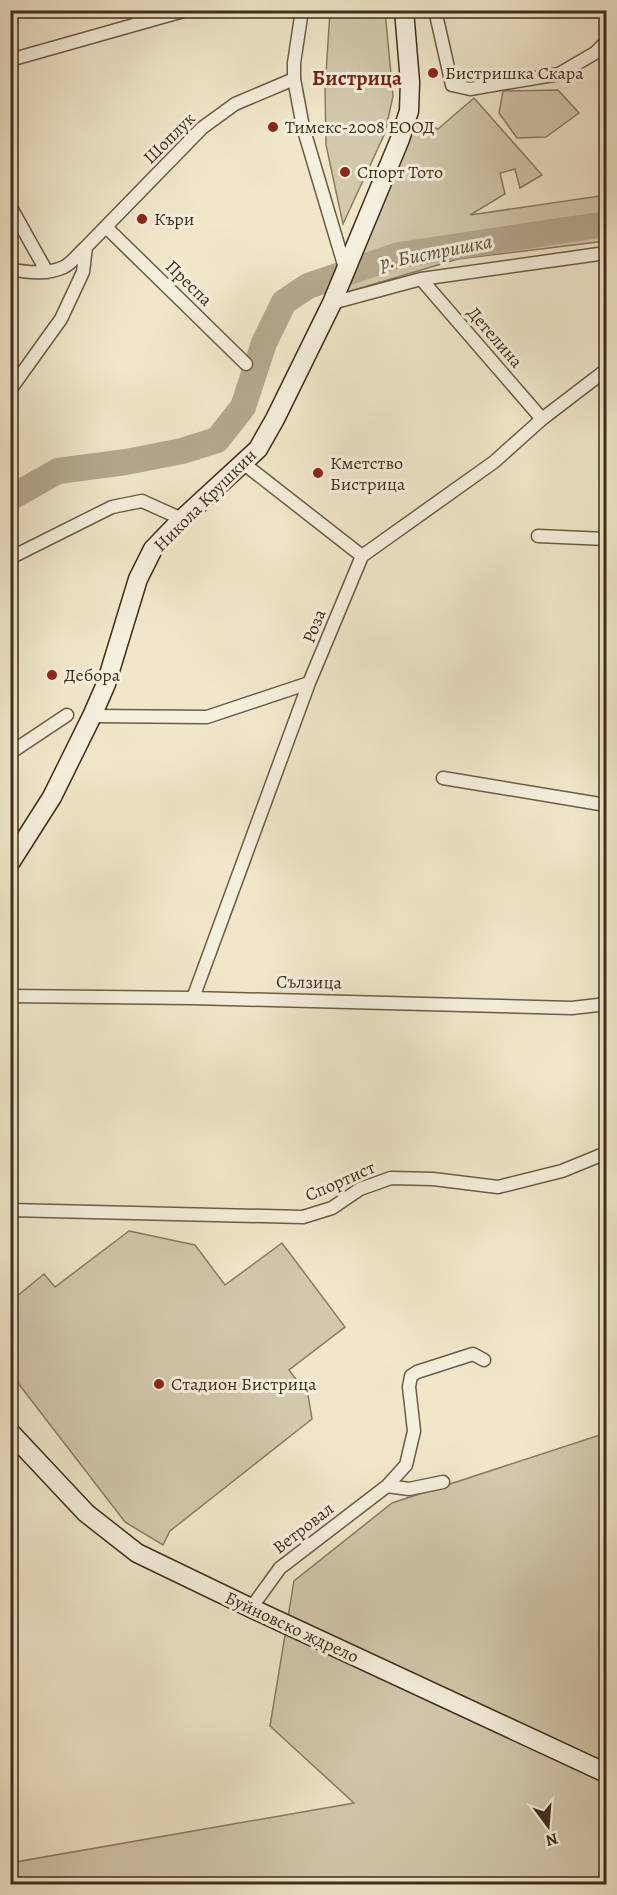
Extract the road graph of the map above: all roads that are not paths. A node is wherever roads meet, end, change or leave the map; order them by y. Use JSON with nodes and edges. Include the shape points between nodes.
{"nodes":[{"id":1,"x":187,"y":10,"type":"edge"},
{"id":2,"x":302,"y":10,"type":"edge"},
{"id":3,"x":404,"y":10,"type":"edge"},
{"id":4,"x":435,"y":10,"type":"edge"},
{"id":5,"x":138,"y":16,"type":"edge"},
{"id":6,"x":606,"y":42,"type":"edge"},
{"id":7,"x":10,"y":60,"type":"edge"},
{"id":8,"x":294,"y":79,"type":"junction"},
{"id":9,"x":10,"y":206,"type":"edge"},
{"id":10,"x":106,"y":227,"type":"junction"},
{"id":11,"x":86,"y":247,"type":"junction"},
{"id":12,"x":606,"y":253,"type":"edge"},
{"id":13,"x":345,"y":268,"type":"junction"},
{"id":14,"x":10,"y":269,"type":"edge"},
{"id":15,"x":47,"y":272,"type":"junction"},
{"id":16,"x":420,"y":279,"type":"junction"},
{"id":17,"x":334,"y":300,"type":"junction"},
{"id":18,"x":246,"y":364,"type":"dead end"},
{"id":19,"x":606,"y":370,"type":"edge"},
{"id":20,"x":10,"y":390,"type":"edge"},
{"id":21,"x":542,"y":419,"type":"junction"},
{"id":22,"x":243,"y":463,"type":"junction"},
{"id":23,"x":182,"y":519,"type":"junction"},
{"id":24,"x":538,"y":536,"type":"dead end"},
{"id":25,"x":606,"y":539,"type":"edge"},
{"id":26,"x":362,"y":556,"type":"junction"},
{"id":27,"x":10,"y":558,"type":"edge"},
{"id":28,"x":309,"y":683,"type":"junction"},
{"id":29,"x":67,"y":715,"type":"dead end"},
{"id":30,"x":92,"y":716,"type":"junction"},
{"id":31,"x":10,"y":753,"type":"edge"},
{"id":32,"x":443,"y":778,"type":"dead end"},
{"id":33,"x":606,"y":805,"type":"edge"},
{"id":34,"x":10,"y":863,"type":"edge"},
{"id":35,"x":10,"y":996,"type":"edge"},
{"id":36,"x":193,"y":998,"type":"junction"},
{"id":37,"x":606,"y":1002,"type":"edge"},
{"id":38,"x":606,"y":1153,"type":"edge"},
{"id":39,"x":10,"y":1210,"type":"edge"},
{"id":40,"x":484,"y":1360,"type":"dead end"},
{"id":41,"x":10,"y":1432,"type":"edge"},
{"id":42,"x":443,"y":1482,"type":"dead end"},
{"id":43,"x":387,"y":1486,"type":"junction"},
{"id":44,"x":251,"y":1608,"type":"junction"},
{"id":45,"x":606,"y":1773,"type":"edge"}],
"edges":[{"from":1,"to":5,"type":"street"},
{"from":2,"to":8,"type":"street"},
{"from":3,"to":13,"type":"street","name":"Никола Крушкин","via":[[409,111]]},
{"from":4,"to":6,"type":"street","via":[[452,85],[470,89],[559,74]]},
{"from":5,"to":7,"type":"street"},
{"from":8,"to":10,"type":"street","name":"Шоплук","via":[[236,104],[202,128]]},
{"from":8,"to":13,"type":"street","via":[[303,127]]},
{"from":9,"to":15,"type":"street"},
{"from":10,"to":11,"type":"street","name":"Шоплук"},
{"from":10,"to":18,"type":"street","name":"Преспа"},
{"from":11,"to":15,"type":"street","name":"Шоплук","via":[[66,266]]},
{"from":11,"to":20,"type":"street","via":[[83,272],[61,319]]},
{"from":12,"to":16,"type":"street"},
{"from":13,"to":17,"type":"street","name":"Никола Крушкин"},
{"from":14,"to":15,"type":"street"},
{"from":16,"to":17,"type":"street"},
{"from":16,"to":21,"type":"street","name":"Детелина"},
{"from":17,"to":22,"type":"street","name":"Никола Крушкин","via":[[275,419],[258,449]]},
{"from":19,"to":21,"type":"street"},
{"from":21,"to":26,"type":"street","via":[[494,462]]},
{"from":22,"to":23,"type":"street","name":"Никола Крушкин"},
{"from":22,"to":26,"type":"street"},
{"from":23,"to":27,"type":"street","via":[[142,501],[112,507]]},
{"from":23,"to":30,"type":"street","name":"Никола Крушкин","via":[[153,549],[138,579],[106,684]]},
{"from":24,"to":25,"type":"street"},
{"from":26,"to":28,"type":"street","name":"Роза"},
{"from":28,"to":30,"type":"street","via":[[207,717]]},
{"from":28,"to":36,"type":"street","name":"Роза"},
{"from":29,"to":31,"type":"street"},
{"from":30,"to":34,"type":"street","name":"Никола Крушкин","via":[[52,797]]},
{"from":32,"to":33,"type":"street"},
{"from":35,"to":36,"type":"street","name":"Сълзица"},
{"from":36,"to":37,"type":"street","name":"Сълзица","via":[[572,1008]]},
{"from":38,"to":39,"type":"street","name":"Спортист","via":[[562,1171],[498,1187],[391,1178],[360,1189],[332,1208],[303,1217]]},
{"from":40,"to":43,"type":"street","name":"Ветровал","via":[[473,1354],[411,1376],[411,1445],[406,1465]]},
{"from":41,"to":44,"type":"street","name":"Буйновско ждрело","via":[[86,1513],[137,1553]]},
{"from":42,"to":43,"type":"street","via":[[409,1489]]},
{"from":43,"to":44,"type":"street","name":"Ветровал","via":[[280,1568]]},
{"from":44,"to":45,"type":"street","name":"Буйновско ждрело"}]}
